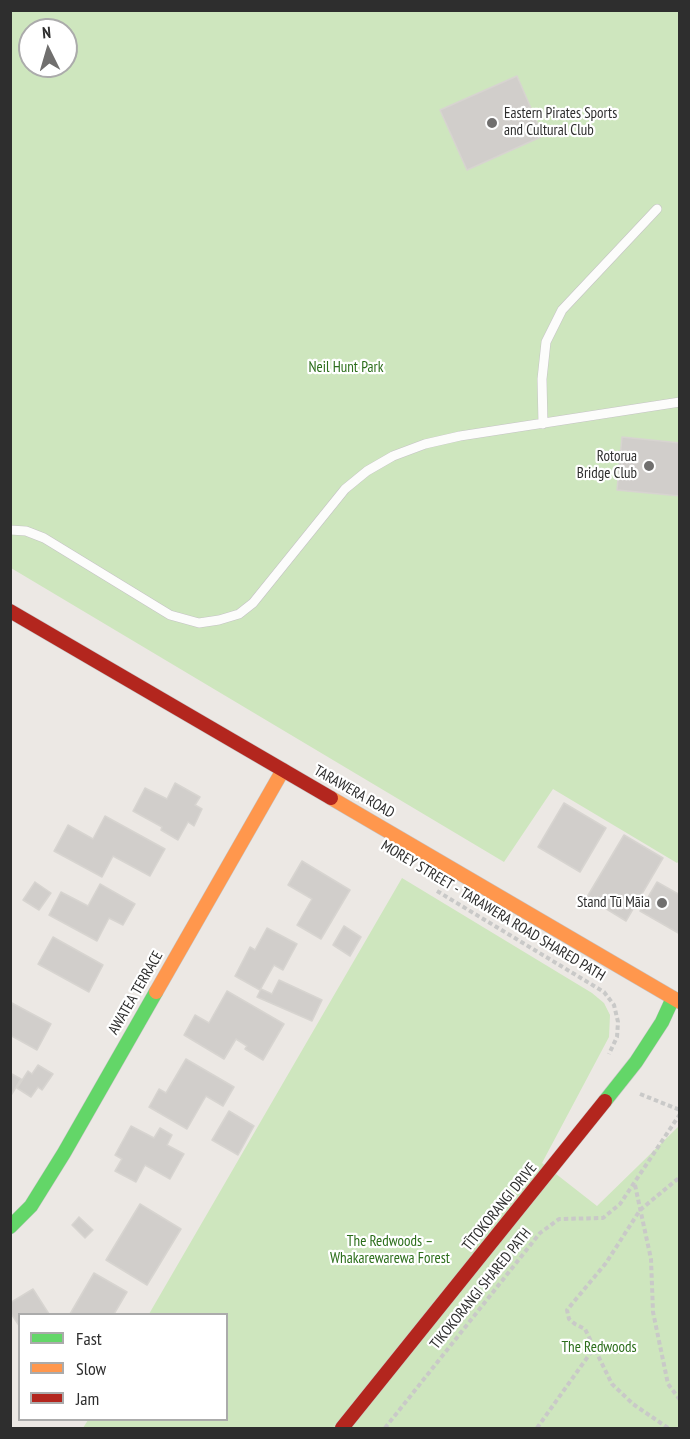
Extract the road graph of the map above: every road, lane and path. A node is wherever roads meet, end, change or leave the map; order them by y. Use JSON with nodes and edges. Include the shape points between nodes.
{"nodes":[{"id":1,"x":657,"y":209,"type":"dead end"},
{"id":2,"x":680,"y":402,"type":"edge"},
{"id":3,"x":543,"y":424,"type":"junction"},
{"id":4,"x":10,"y":530,"type":"edge"},
{"id":5,"x":10,"y":611,"type":"edge"},
{"id":6,"x":283,"y":770,"type":"junction"},
{"id":7,"x":434,"y":889,"type":"dead end"},
{"id":8,"x":676,"y":1000,"type":"edge"},
{"id":9,"x":608,"y":1055,"type":"dead end"},
{"id":10,"x":635,"y":1091,"type":"dead end"},
{"id":11,"x":680,"y":1112,"type":"edge"},
{"id":12,"x":680,"y":1177,"type":"edge"},
{"id":13,"x":634,"y":1184,"type":"junction"},
{"id":14,"x":640,"y":1210,"type":"junction"},
{"id":15,"x":10,"y":1227,"type":"edge"},
{"id":16,"x":594,"y":1347,"type":"junction"},
{"id":17,"x":680,"y":1400,"type":"edge"},
{"id":18,"x":342,"y":1428,"type":"edge"},
{"id":19,"x":385,"y":1428,"type":"edge"},
{"id":20,"x":537,"y":1428,"type":"edge"},
{"id":21,"x":668,"y":1428,"type":"edge"}],
"edges":[{"from":1,"to":3,"type":"lane","via":[[562,310],[546,342]]},
{"from":2,"to":3,"type":"lane"},
{"from":3,"to":4,"type":"lane","via":[[425,444],[380,462],[345,489],[253,603],[239,614],[219,620],[199,622],[170,615],[44,538]]},
{"from":5,"to":6,"type":"street","name":"TARAWERA ROAD"},
{"from":6,"to":8,"type":"street","name":"TARAWERA ROAD"},
{"from":6,"to":15,"type":"street","name":"AWATEA TERRACE","via":[[64,1153],[32,1206]]},
{"from":7,"to":9,"type":"path","name":"MOREY STREET - TARAWERA ROAD SHARED PATH","via":[[604,992],[614,1005],[618,1022],[617,1037]]},
{"from":8,"to":18,"type":"street","name":"TĪTOKORANGI DRIVE","via":[[636,1062]]},
{"from":10,"to":11,"type":"path"},
{"from":11,"to":13,"type":"path","name":"TIKOKORANGI SHARED PATH"},
{"from":12,"to":14,"type":"path"},
{"from":13,"to":14,"type":"path"},
{"from":13,"to":19,"type":"path","name":"TIKOKORANGI SHARED PATH","via":[[620,1204],[603,1218],[559,1219],[540,1233]]},
{"from":14,"to":16,"type":"path","via":[[606,1263],[567,1310],[569,1319],[585,1329]]},
{"from":14,"to":17,"type":"path","via":[[651,1259],[654,1312],[668,1384]]},
{"from":16,"to":20,"type":"path"},
{"from":16,"to":21,"type":"path","via":[[612,1384]]}]}
